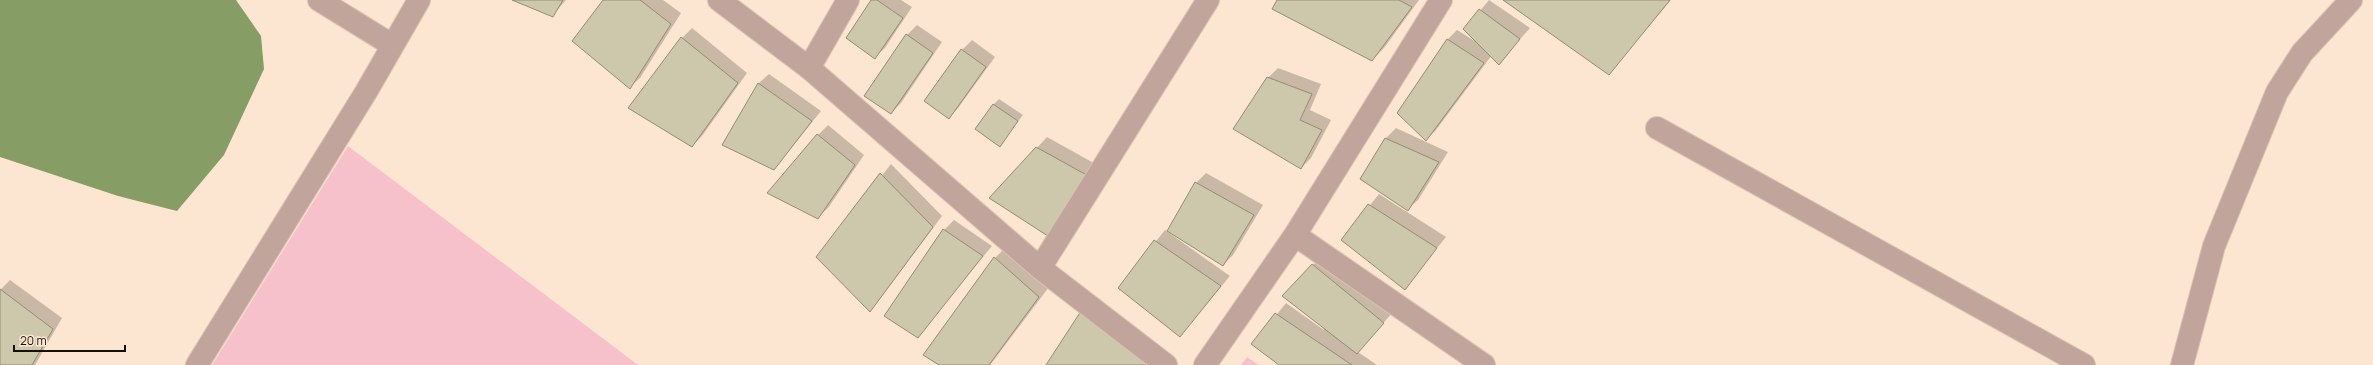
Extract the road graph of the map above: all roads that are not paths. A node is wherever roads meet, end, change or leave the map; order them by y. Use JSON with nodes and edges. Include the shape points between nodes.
{"nodes":[{"id":1,"x":319,"y":0,"type":"edge"},
{"id":2,"x":419,"y":0,"type":"edge"},
{"id":3,"x":719,"y":0,"type":"edge"},
{"id":4,"x":848,"y":0,"type":"edge"},
{"id":5,"x":1208,"y":0,"type":"edge"},
{"id":6,"x":1441,"y":0,"type":"edge"},
{"id":7,"x":2351,"y":0,"type":"edge"},
{"id":8,"x":392,"y":45,"type":"junction"},
{"id":9,"x":809,"y":68,"type":"junction"},
{"id":10,"x":1657,"y":128,"type":"dead end"},
{"id":11,"x":1295,"y":235,"type":"junction"},
{"id":12,"x":1040,"y":268,"type":"junction"},
{"id":13,"x":196,"y":365,"type":"edge"},
{"id":14,"x":1166,"y":365,"type":"edge"},
{"id":15,"x":1205,"y":365,"type":"edge"},
{"id":16,"x":1484,"y":365,"type":"edge"},
{"id":17,"x":2084,"y":365,"type":"edge"},
{"id":18,"x":2182,"y":365,"type":"edge"}],
"edges":[{"from":1,"to":8,"type":"street"},
{"from":2,"to":8,"type":"street"},
{"from":3,"to":9,"type":"street"},
{"from":4,"to":9,"type":"street"},
{"from":5,"to":12,"type":"street"},
{"from":6,"to":11,"type":"street"},
{"from":7,"to":18,"type":"street","via":[[2302,53],[2277,92],[2214,246]]},
{"from":8,"to":13,"type":"street","via":[[366,92]]},
{"from":9,"to":12,"type":"street"},
{"from":10,"to":17,"type":"street"},
{"from":11,"to":15,"type":"street"},
{"from":11,"to":16,"type":"street"},
{"from":12,"to":14,"type":"street"}]}
